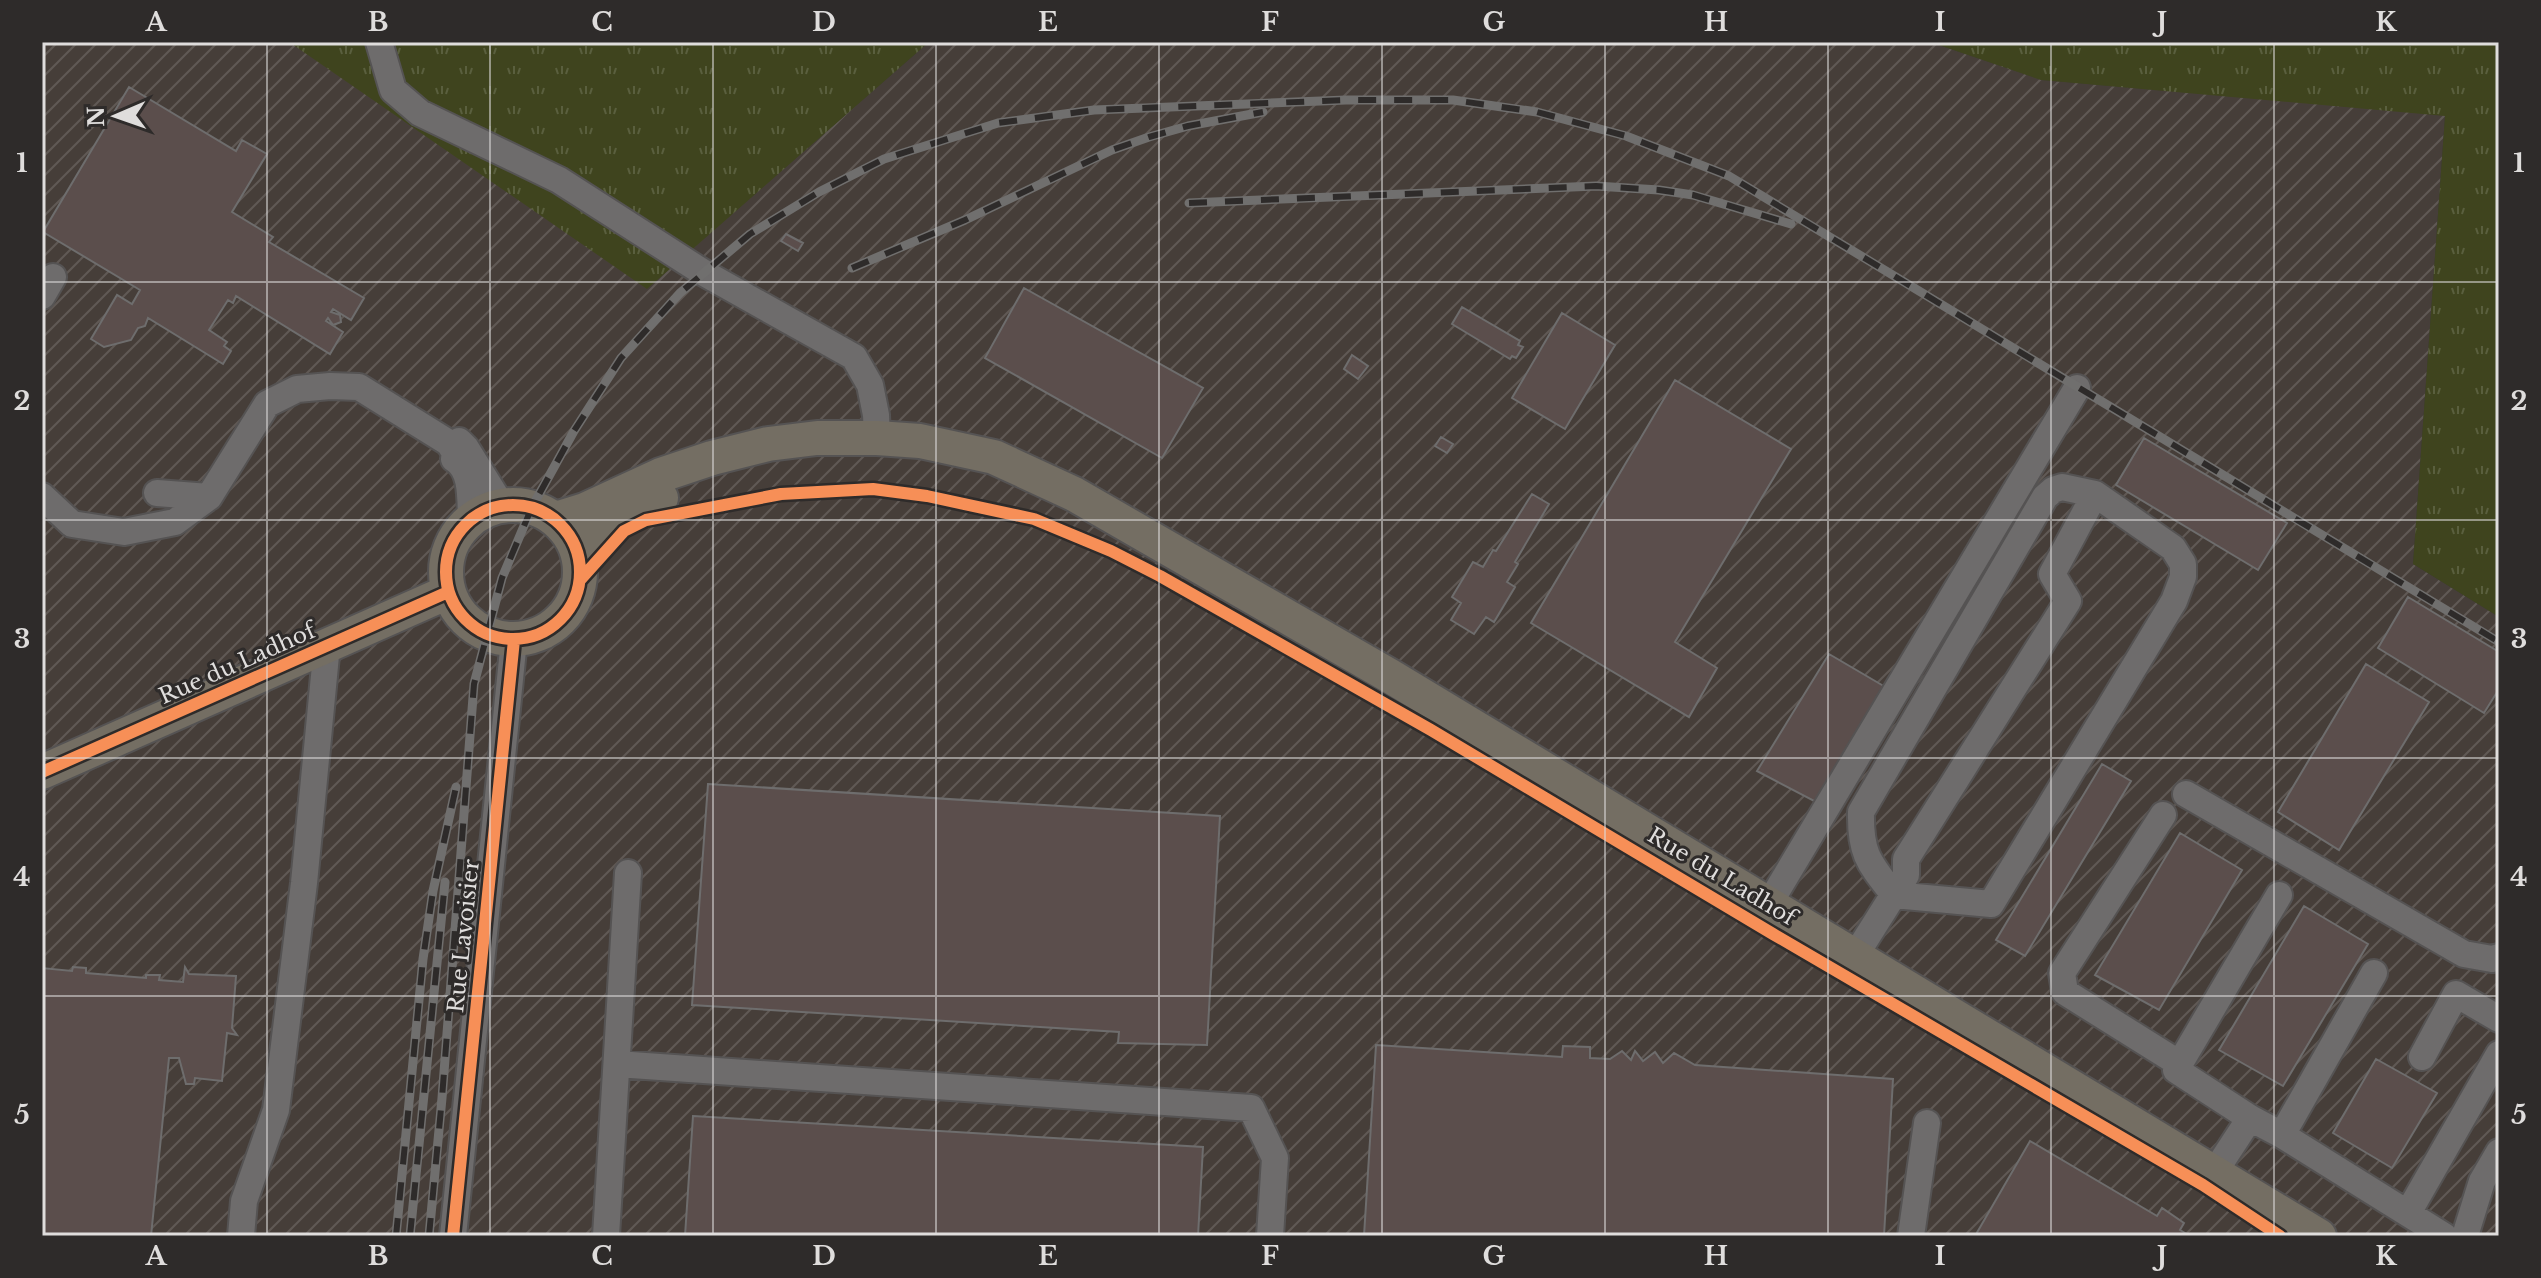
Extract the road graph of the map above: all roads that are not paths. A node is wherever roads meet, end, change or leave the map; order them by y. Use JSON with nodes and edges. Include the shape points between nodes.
{"nodes":[{"id":1,"x":379,"y":42,"type":"edge"},
{"id":2,"x":330,"y":386,"type":"junction"},
{"id":3,"x":2077,"y":388,"type":"dead end"},
{"id":4,"x":877,"y":438,"type":"junction"},
{"id":5,"x":157,"y":493,"type":"dead end"},
{"id":6,"x":2095,"y":494,"type":"junction"},
{"id":7,"x":42,"y":496,"type":"edge"},
{"id":8,"x":209,"y":497,"type":"junction"},
{"id":9,"x":502,"y":506,"type":"junction"},
{"id":10,"x":556,"y":519,"type":"junction"},
{"id":11,"x":471,"y":520,"type":"junction"},
{"id":12,"x":1122,"y":522,"type":"junction"},
{"id":13,"x":578,"y":554,"type":"junction"},
{"id":14,"x":448,"y":592,"type":"junction"},
{"id":15,"x":514,"y":640,"type":"junction"},
{"id":16,"x":327,"y":645,"type":"junction"},
{"id":17,"x":42,"y":772,"type":"edge"},
{"id":18,"x":2186,"y":794,"type":"dead end"},
{"id":19,"x":2163,"y":815,"type":"dead end"},
{"id":20,"x":628,"y":873,"type":"dead end"},
{"id":21,"x":1894,"y":895,"type":"junction"},
{"id":22,"x":2279,"y":895,"type":"dead end"},
{"id":23,"x":1769,"y":904,"type":"junction"},
{"id":24,"x":1855,"y":956,"type":"junction"},
{"id":25,"x":2499,"y":957,"type":"edge"},
{"id":26,"x":2374,"y":973,"type":"dead end"},
{"id":27,"x":2499,"y":1019,"type":"edge"},
{"id":28,"x":2499,"y":1054,"type":"edge"},
{"id":29,"x":2422,"y":1057,"type":"dead end"},
{"id":30,"x":617,"y":1064,"type":"junction"},
{"id":31,"x":2180,"y":1064,"type":"junction"},
{"id":32,"x":2250,"y":1118,"type":"junction"},
{"id":33,"x":1927,"y":1123,"type":"dead end"},
{"id":34,"x":2282,"y":1135,"type":"junction"},
{"id":35,"x":2499,"y":1152,"type":"edge"},
{"id":36,"x":2214,"y":1173,"type":"junction"},
{"id":37,"x":2408,"y":1213,"type":"junction"},
{"id":38,"x":241,"y":1236,"type":"edge"},
{"id":39,"x":453,"y":1236,"type":"edge"},
{"id":40,"x":606,"y":1236,"type":"edge"},
{"id":41,"x":1270,"y":1236,"type":"edge"},
{"id":42,"x":1911,"y":1236,"type":"edge"},
{"id":43,"x":2319,"y":1236,"type":"edge"},
{"id":44,"x":2444,"y":1236,"type":"edge"},
{"id":45,"x":2465,"y":1236,"type":"edge"}],
"edges":[{"from":1,"to":4,"type":"street","via":[[393,90],[420,113],[559,180],[704,273],[854,357],[870,385]]},
{"from":2,"to":8,"type":"street","via":[[297,389],[267,404]]},
{"from":2,"to":9,"type":"street","via":[[361,376],[438,419],[466,448]]},
{"from":2,"to":11,"type":"street","via":[[359,387],[449,443],[469,485]]},
{"from":3,"to":23,"type":"street"},
{"from":4,"to":10,"type":"main road","name":"Rue du Ladhof","via":[[817,438],[712,458]]},
{"from":4,"to":12,"type":"main road","name":"Rue du Ladhof","via":[[994,457]]},
{"from":5,"to":8,"type":"street"},
{"from":6,"to":21,"type":"street","via":[[2052,574],[2068,601],[1906,859],[1906,875]]},
{"from":6,"to":21,"type":"street","via":[[2062,487],[2045,497],[1861,812],[1860,837],[1867,860]]},
{"from":6,"to":21,"type":"street","via":[[2173,548],[2183,564],[2174,601],[1991,904]]},
{"from":7,"to":8,"type":"street","via":[[72,524],[124,532],[175,522]]},
{"from":9,"to":10,"type":"main road","via":[[532,507]]},
{"from":9,"to":11,"type":"main road"},
{"from":10,"to":13,"type":"main road"},
{"from":11,"to":14,"type":"main road","via":[[458,531],[446,561]]},
{"from":12,"to":13,"type":"main road","name":"Rue du Ladhof","via":[[990,473],[882,458],[806,461],[715,478],[659,498],[629,513]]},
{"from":12,"to":23,"type":"main road","name":"Rue du Ladhof"},
{"from":13,"to":15,"type":"main road","via":[[580,580],[571,607],[546,631]]},
{"from":14,"to":15,"type":"main road","via":[[465,620],[486,635]]},
{"from":14,"to":16,"type":"main road","name":"Rue du Ladhof"},
{"from":15,"to":39,"type":"street","name":"Rue Lavoisier"},
{"from":16,"to":17,"type":"main road","name":"Rue du Ladhof"},
{"from":16,"to":38,"type":"street","via":[[276,1110],[244,1201]]},
{"from":18,"to":25,"type":"street","via":[[2464,954]]},
{"from":19,"to":31,"type":"street","via":[[2062,973],[2065,992]]},
{"from":20,"to":30,"type":"street"},
{"from":21,"to":24,"type":"street"},
{"from":22,"to":31,"type":"street"},
{"from":23,"to":24,"type":"main road","name":"Rue du Ladhof"},
{"from":24,"to":36,"type":"main road","name":"Rue du Ladhof"},
{"from":26,"to":34,"type":"street"},
{"from":27,"to":29,"type":"street","via":[[2456,994]]},
{"from":28,"to":37,"type":"street"},
{"from":30,"to":40,"type":"street"},
{"from":30,"to":41,"type":"street","via":[[1251,1108],[1275,1158]]},
{"from":31,"to":32,"type":"street","via":[[2176,1070]]},
{"from":32,"to":34,"type":"street"},
{"from":32,"to":36,"type":"street"},
{"from":33,"to":42,"type":"street"},
{"from":34,"to":37,"type":"street"},
{"from":35,"to":45,"type":"street","via":[[2482,1181]]},
{"from":36,"to":43,"type":"main road","name":"Rue du Ladhof"},
{"from":37,"to":44,"type":"street"}]}
